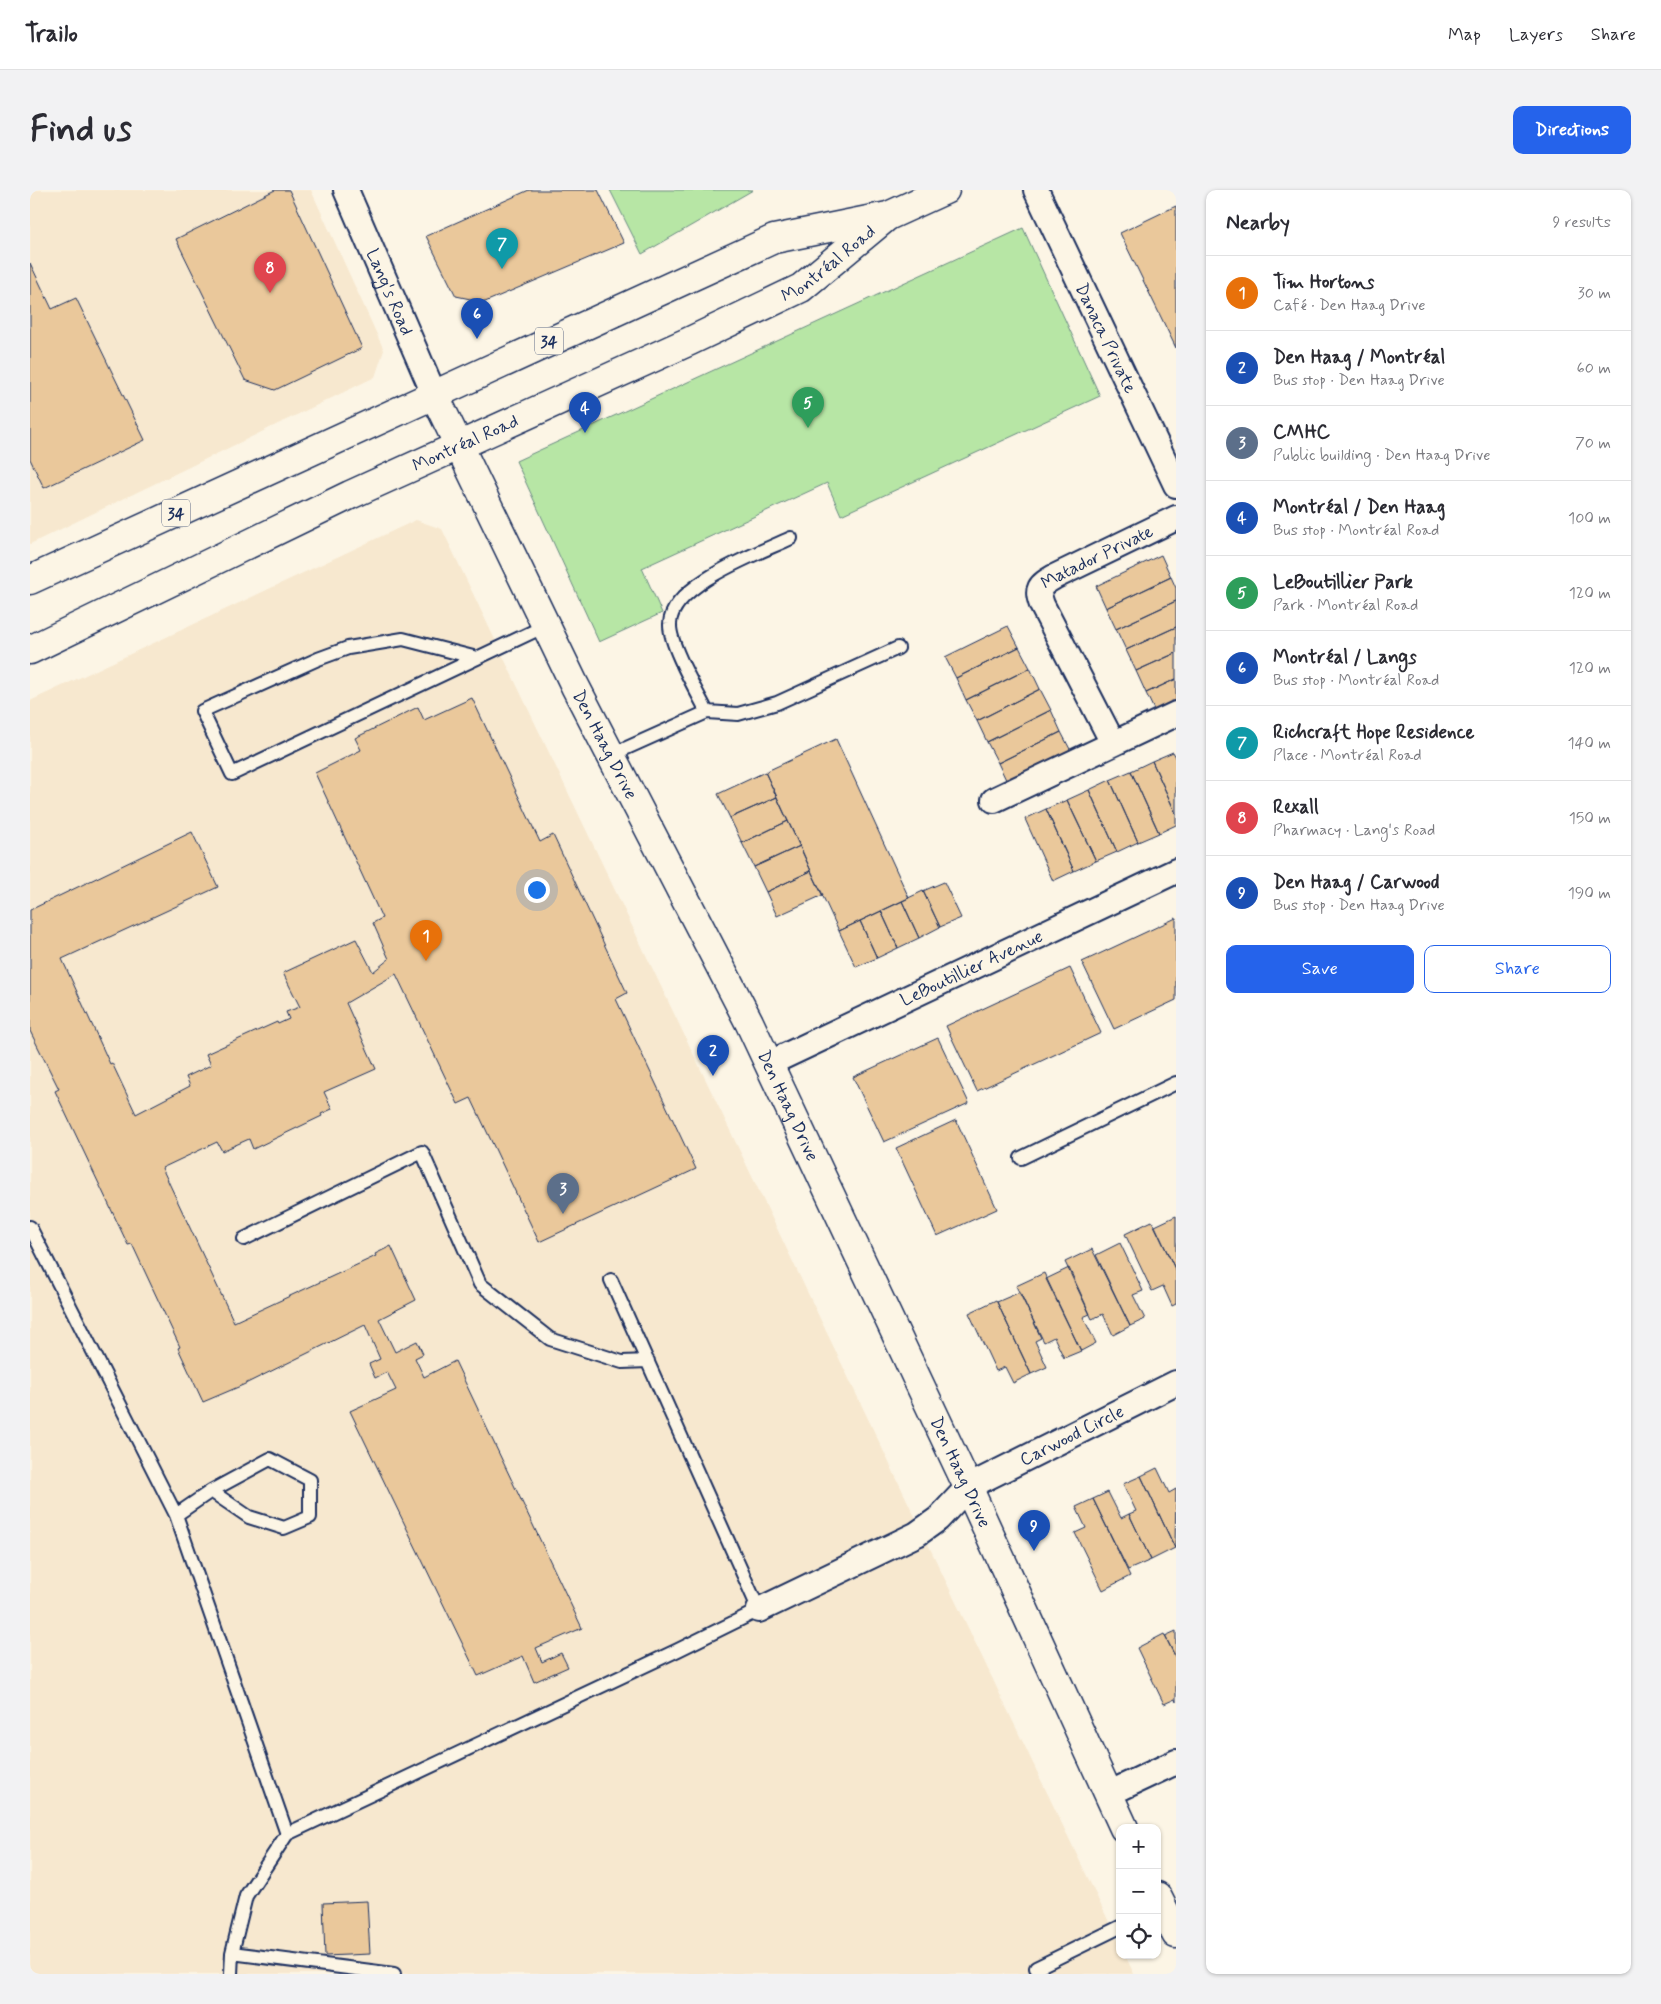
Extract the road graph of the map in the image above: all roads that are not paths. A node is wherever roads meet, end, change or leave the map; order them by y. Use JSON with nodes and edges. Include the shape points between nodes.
{"nodes":[{"id":1,"x":346,"y":190,"type":"edge"},
{"id":2,"x":943,"y":190,"type":"edge"},
{"id":3,"x":1036,"y":190,"type":"edge"},
{"id":4,"x":888,"y":216,"type":"junction"},
{"id":5,"x":434,"y":394,"type":"junction"},
{"id":6,"x":458,"y":446,"type":"junction"},
{"id":7,"x":1176,"y":485,"type":"edge"},
{"id":8,"x":1176,"y":518,"type":"edge"},
{"id":9,"x":791,"y":538,"type":"dead end"},
{"id":10,"x":30,"y":580,"type":"edge"},
{"id":11,"x":545,"y":626,"type":"junction"},
{"id":12,"x":898,"y":648,"type":"dead end"},
{"id":13,"x":30,"y":650,"type":"edge"},
{"id":14,"x":477,"y":658,"type":"junction"},
{"id":15,"x":707,"y":712,"type":"junction"},
{"id":16,"x":1176,"y":714,"type":"edge"},
{"id":17,"x":1113,"y":743,"type":"junction"},
{"id":18,"x":612,"y":755,"type":"junction"},
{"id":19,"x":994,"y":800,"type":"dead end"},
{"id":20,"x":1176,"y":871,"type":"edge"},
{"id":21,"x":768,"y":1064,"type":"junction"},
{"id":22,"x":1176,"y":1083,"type":"edge"},
{"id":23,"x":1021,"y":1158,"type":"dead end"},
{"id":24,"x":31,"y":1233,"type":"edge"},
{"id":25,"x":244,"y":1239,"type":"dead end"},
{"id":26,"x":612,"y":1280,"type":"dead end"},
{"id":27,"x":648,"y":1361,"type":"junction"},
{"id":28,"x":1176,"y":1383,"type":"edge"},
{"id":29,"x":968,"y":1488,"type":"junction"},
{"id":30,"x":211,"y":1491,"type":"junction"},
{"id":31,"x":176,"y":1515,"type":"junction"},
{"id":32,"x":759,"y":1610,"type":"junction"},
{"id":33,"x":1176,"y":1762,"type":"edge"},
{"id":34,"x":1108,"y":1794,"type":"junction"},
{"id":35,"x":1122,"y":1824,"type":"edge"},
{"id":36,"x":287,"y":1834,"type":"junction"},
{"id":37,"x":1161,"y":1908,"type":"edge"},
{"id":38,"x":1116,"y":1929,"type":"edge"},
{"id":39,"x":1176,"y":1934,"type":"edge"},
{"id":40,"x":232,"y":1953,"type":"junction"},
{"id":41,"x":1036,"y":1968,"type":"dead end"},
{"id":42,"x":231,"y":1974,"type":"edge"},
{"id":43,"x":394,"y":1974,"type":"edge"}],
"edges":[{"from":1,"to":5,"type":"street","name":"Lang's Road"},
{"from":2,"to":4,"type":"main road","name":"Montréal Road","number":"34"},
{"from":3,"to":7,"type":"street","name":"Danaca Private"},
{"from":4,"to":5,"type":"main road","name":"Montréal Road","number":"34","via":[[774,239]]},
{"from":4,"to":6,"type":"main road","name":"Montréal Road","number":"34","via":[[801,288]]},
{"from":5,"to":6,"type":"main road","name":"Den Haag Drive"},
{"from":5,"to":10,"type":"main road","name":"Montréal Road","number":"34"},
{"from":6,"to":11,"type":"main road","name":"Den Haag Drive"},
{"from":6,"to":13,"type":"main road","name":"Montréal Road","number":"34"},
{"from":8,"to":17,"type":"street","name":"Matador Private","via":[[1054,577],[1039,588],[1042,605]]},
{"from":9,"to":15,"type":"lane","via":[[715,573],[674,607],[670,624],[674,643]]},
{"from":11,"to":14,"type":"lane"},
{"from":11,"to":18,"type":"main road","name":"Den Haag Drive"},
{"from":12,"to":15,"type":"lane","via":[[777,704],[738,714]]},
{"from":14,"to":14,"type":"lane","via":[[232,774],[202,711],[348,648],[403,639]]},
{"from":15,"to":18,"type":"lane"},
{"from":16,"to":17,"type":"street"},
{"from":17,"to":19,"type":"street"},
{"from":18,"to":21,"type":"main road","name":"Den Haag Drive"},
{"from":20,"to":21,"type":"street","name":"LeBoutillier Avenue"},
{"from":21,"to":29,"type":"main road","name":"Den Haag Drive"},
{"from":22,"to":23,"type":"lane"},
{"from":24,"to":31,"type":"lane"},
{"from":25,"to":27,"type":"lane","via":[[422,1152],[480,1284],[550,1340],[622,1362]]},
{"from":26,"to":27,"type":"lane"},
{"from":27,"to":32,"type":"lane"},
{"from":28,"to":29,"type":"street","name":"Carwood Circle"},
{"from":29,"to":32,"type":"street","name":"Carwood Circle","via":[[938,1519],[917,1534]]},
{"from":29,"to":34,"type":"main road","name":"Den Haag Drive"},
{"from":30,"to":30,"type":"lane","via":[[270,1459],[310,1480],[310,1517],[284,1528],[248,1517]]},
{"from":30,"to":31,"type":"lane"},
{"from":31,"to":36,"type":"lane"},
{"from":32,"to":36,"type":"lane"},
{"from":33,"to":34,"type":"street"},
{"from":34,"to":35,"type":"main road","name":"Den Haag Drive"},
{"from":36,"to":40,"type":"lane","via":[[246,1896]]},
{"from":37,"to":39,"type":"main road"},
{"from":38,"to":41,"type":"lane"},
{"from":40,"to":42,"type":"lane"},
{"from":40,"to":43,"type":"lane"}]}
